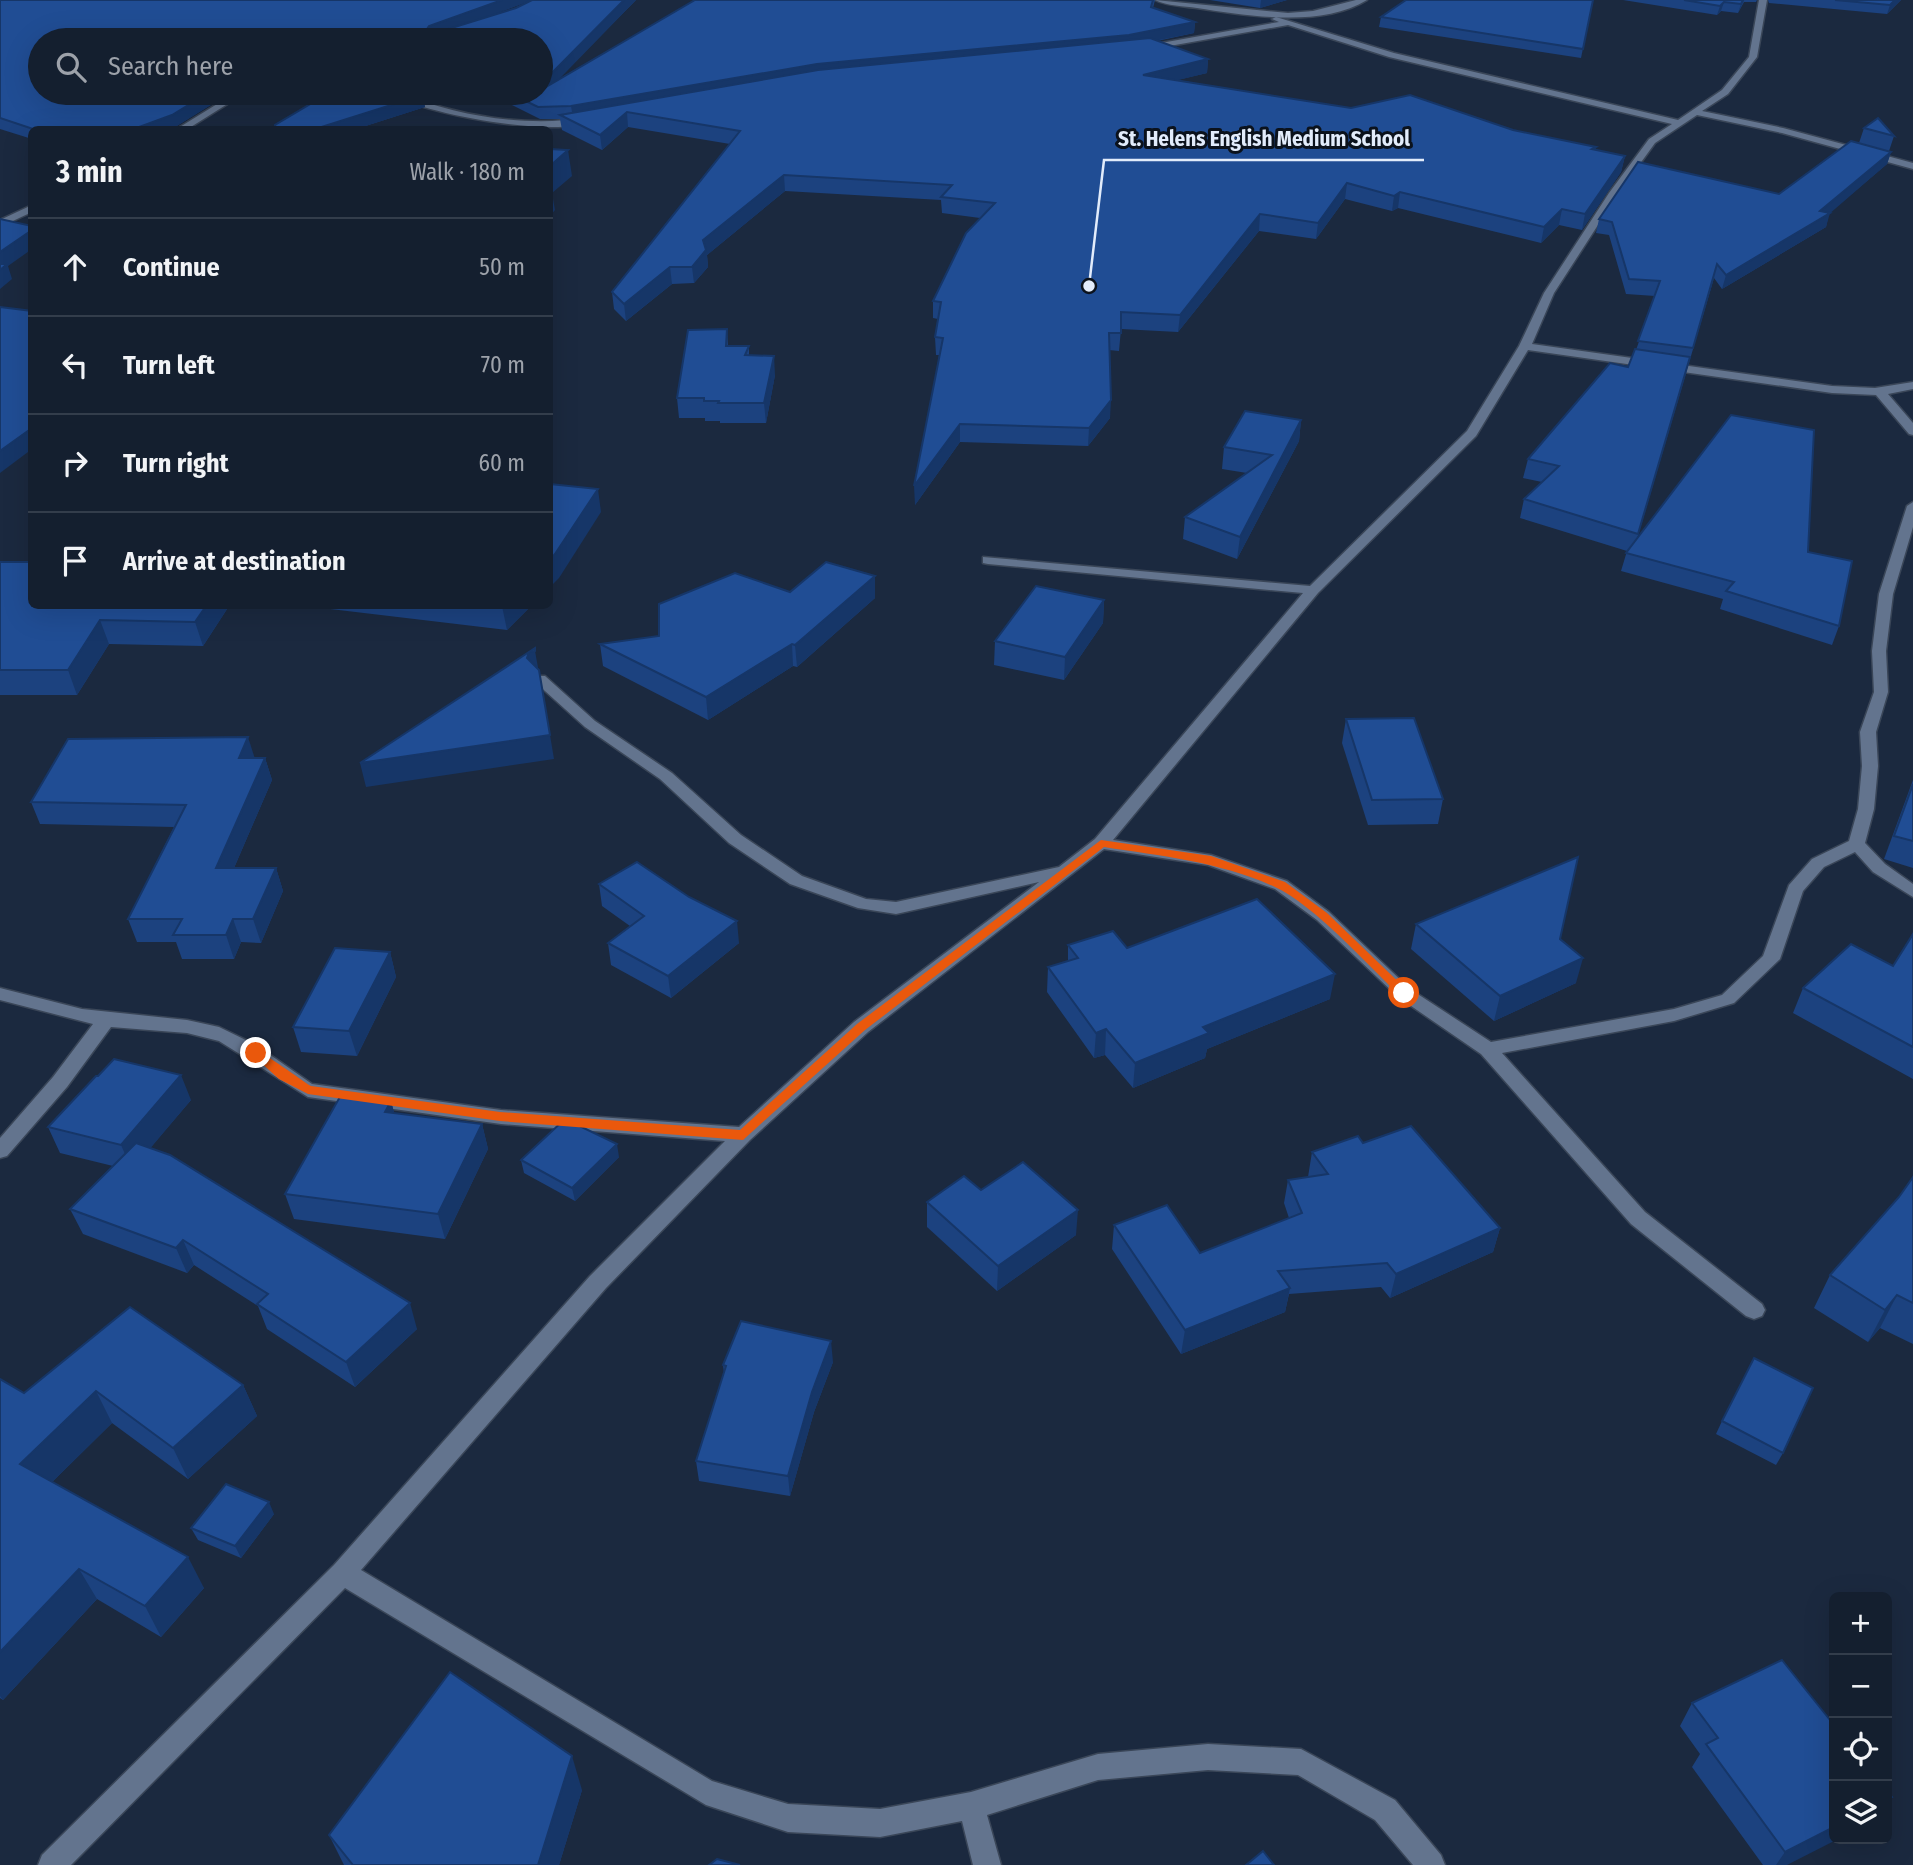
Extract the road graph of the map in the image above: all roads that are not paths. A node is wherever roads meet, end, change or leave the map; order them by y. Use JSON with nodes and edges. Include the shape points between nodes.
{"nodes":[{"id":1,"x":1159,"y":0,"type":"edge"},
{"id":2,"x":1363,"y":0,"type":"edge"},
{"id":3,"x":1763,"y":0,"type":"edge"},
{"id":4,"x":1263,"y":15,"type":"junction"},
{"id":5,"x":1288,"y":23,"type":"junction"},
{"id":6,"x":1141,"y":49,"type":"edge"},
{"id":7,"x":221,"y":105,"type":"edge"},
{"id":8,"x":435,"y":105,"type":"edge"},
{"id":9,"x":1688,"y":118,"type":"junction"},
{"id":10,"x":598,"y":119,"type":"edge"},
{"id":11,"x":186,"y":126,"type":"edge"},
{"id":12,"x":1913,"y":166,"type":"edge"},
{"id":13,"x":28,"y":210,"type":"edge"},
{"id":14,"x":0,"y":224,"type":"edge"},
{"id":15,"x":1525,"y":346,"type":"junction"},
{"id":16,"x":1913,"y":385,"type":"edge"},
{"id":17,"x":1879,"y":391,"type":"junction"},
{"id":18,"x":1913,"y":430,"type":"edge"},
{"id":19,"x":1913,"y":506,"type":"edge"},
{"id":20,"x":988,"y":560,"type":"dead end"},
{"id":21,"x":1313,"y":590,"type":"junction"},
{"id":22,"x":540,"y":678,"type":"edge"},
{"id":23,"x":1101,"y":843,"type":"junction"},
{"id":24,"x":1857,"y":844,"type":"junction"},
{"id":25,"x":1066,"y":871,"type":"junction"},
{"id":26,"x":1913,"y":892,"type":"edge"},
{"id":27,"x":0,"y":994,"type":"edge"},
{"id":28,"x":107,"y":1019,"type":"junction"},
{"id":29,"x":1488,"y":1049,"type":"junction"},
{"id":30,"x":743,"y":1135,"type":"junction"},
{"id":31,"x":0,"y":1151,"type":"edge"},
{"id":32,"x":1754,"y":1310,"type":"dead end"},
{"id":33,"x":343,"y":1573,"type":"junction"},
{"id":34,"x":971,"y":1806,"type":"junction"},
{"id":35,"x":52,"y":1865,"type":"edge"},
{"id":36,"x":987,"y":1865,"type":"edge"},
{"id":37,"x":1431,"y":1865,"type":"edge"}],
"edges":[{"from":1,"to":4,"type":"street"},
{"from":2,"to":4,"type":"street","via":[[1341,10]]},
{"from":3,"to":9,"type":"street","via":[[1753,57],[1725,92]]},
{"from":4,"to":5,"type":"street"},
{"from":5,"to":6,"type":"street"},
{"from":5,"to":9,"type":"street","via":[[1392,55]]},
{"from":7,"to":11,"type":"street"},
{"from":8,"to":10,"type":"street","via":[[512,125]]},
{"from":9,"to":12,"type":"street","via":[[1783,131]]},
{"from":9,"to":15,"type":"street","via":[[1652,141],[1614,193],[1549,293]]},
{"from":13,"to":14,"type":"street"},
{"from":15,"to":17,"type":"street","via":[[1608,361]]},
{"from":15,"to":21,"type":"street","via":[[1472,433]]},
{"from":16,"to":17,"type":"street"},
{"from":17,"to":18,"type":"street"},
{"from":19,"to":24,"type":"street","via":[[1886,594],[1879,651],[1881,692],[1868,732],[1866,809]]},
{"from":20,"to":21,"type":"street"},
{"from":21,"to":23,"type":"street"},
{"from":22,"to":25,"type":"street","via":[[590,724],[666,776],[735,839],[796,880],[864,904],[896,908]]},
{"from":23,"to":25,"type":"street"},
{"from":23,"to":29,"type":"street","via":[[1211,860],[1281,885],[1323,916],[1404,993]]},
{"from":24,"to":26,"type":"street","via":[[1879,868]]},
{"from":24,"to":29,"type":"street","via":[[1818,863],[1795,889],[1771,959],[1728,999],[1674,1015]]},
{"from":25,"to":30,"type":"street","via":[[861,1027]]},
{"from":27,"to":28,"type":"street","via":[[35,1006]]},
{"from":28,"to":30,"type":"street","via":[[213,1032],[256,1053],[308,1090],[500,1117]]},
{"from":28,"to":31,"type":"street"},
{"from":29,"to":32,"type":"street","via":[[1638,1218]]},
{"from":30,"to":33,"type":"street","via":[[598,1282]]},
{"from":33,"to":34,"type":"street","via":[[706,1792],[801,1819],[880,1823]]},
{"from":33,"to":35,"type":"street"},
{"from":34,"to":36,"type":"street"},
{"from":34,"to":37,"type":"street","via":[[1098,1766],[1208,1757],[1301,1762],[1385,1811]]}]}
